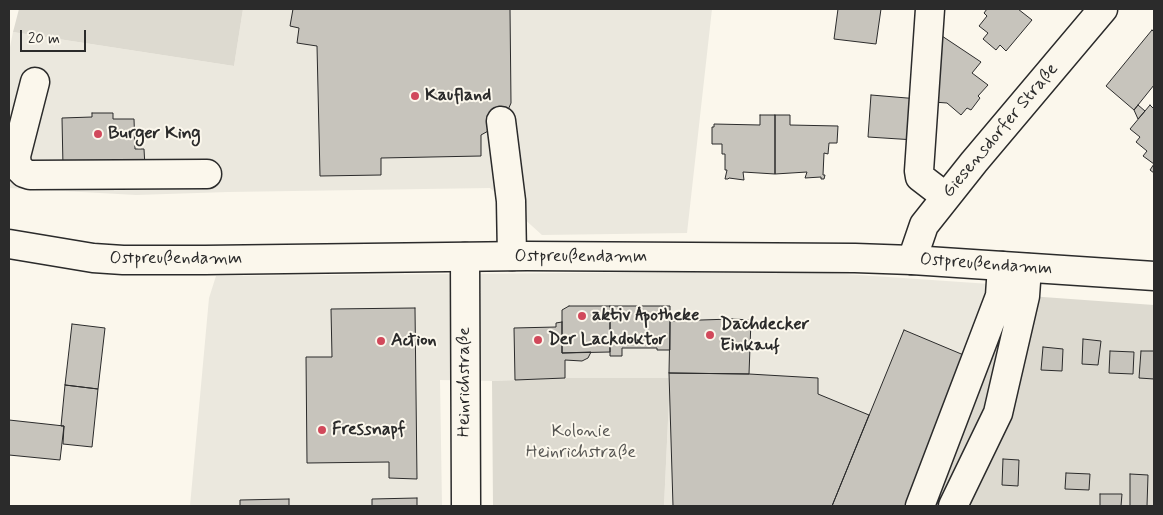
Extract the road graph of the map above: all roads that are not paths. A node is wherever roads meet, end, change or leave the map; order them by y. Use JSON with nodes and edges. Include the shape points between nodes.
{"nodes":[{"id":1,"x":930,"y":9,"type":"edge"},
{"id":2,"x":1103,"y":9,"type":"edge"},
{"id":3,"x":35,"y":82,"type":"dead end"},
{"id":4,"x":501,"y":121,"type":"dead end"},
{"id":5,"x":207,"y":174,"type":"dead end"},
{"id":6,"x":946,"y":197,"type":"junction"},
{"id":7,"x":9,"y":244,"type":"edge"},
{"id":8,"x":512,"y":256,"type":"junction"},
{"id":9,"x":465,"y":257,"type":"junction"},
{"id":10,"x":912,"y":260,"type":"junction"},
{"id":11,"x":1015,"y":267,"type":"junction"},
{"id":12,"x":1154,"y":276,"type":"edge"},
{"id":13,"x":466,"y":506,"type":"edge"},
{"id":14,"x":920,"y":506,"type":"edge"},
{"id":15,"x":953,"y":506,"type":"edge"}],
"edges":[{"from":1,"to":6,"type":"main road","via":[[919,171],[920,177]]},
{"from":2,"to":6,"type":"main road","name":"Giesensdorfer Straße"},
{"from":3,"to":5,"type":"main road","via":[[16,156],[17,166],[24,173]]},
{"from":4,"to":8,"type":"main road","via":[[511,201]]},
{"from":6,"to":10,"type":"main road","name":"Giesensdorfer Straße","via":[[924,225]]},
{"from":7,"to":9,"type":"main road","name":"Ostpreußendamm","via":[[123,260]]},
{"from":8,"to":9,"type":"main road","name":"Ostpreußendamm"},
{"from":8,"to":10,"type":"main road","name":"Ostpreußendamm"},
{"from":9,"to":13,"type":"main road","name":"Heinrichstraße"},
{"from":10,"to":11,"type":"main road","name":"Ostpreußendamm"},
{"from":11,"to":12,"type":"main road","name":"Ostpreußendamm"},
{"from":11,"to":14,"type":"main road","via":[[1000,296]]},
{"from":11,"to":15,"type":"main road","via":[[1025,296],[998,413]]}]}
